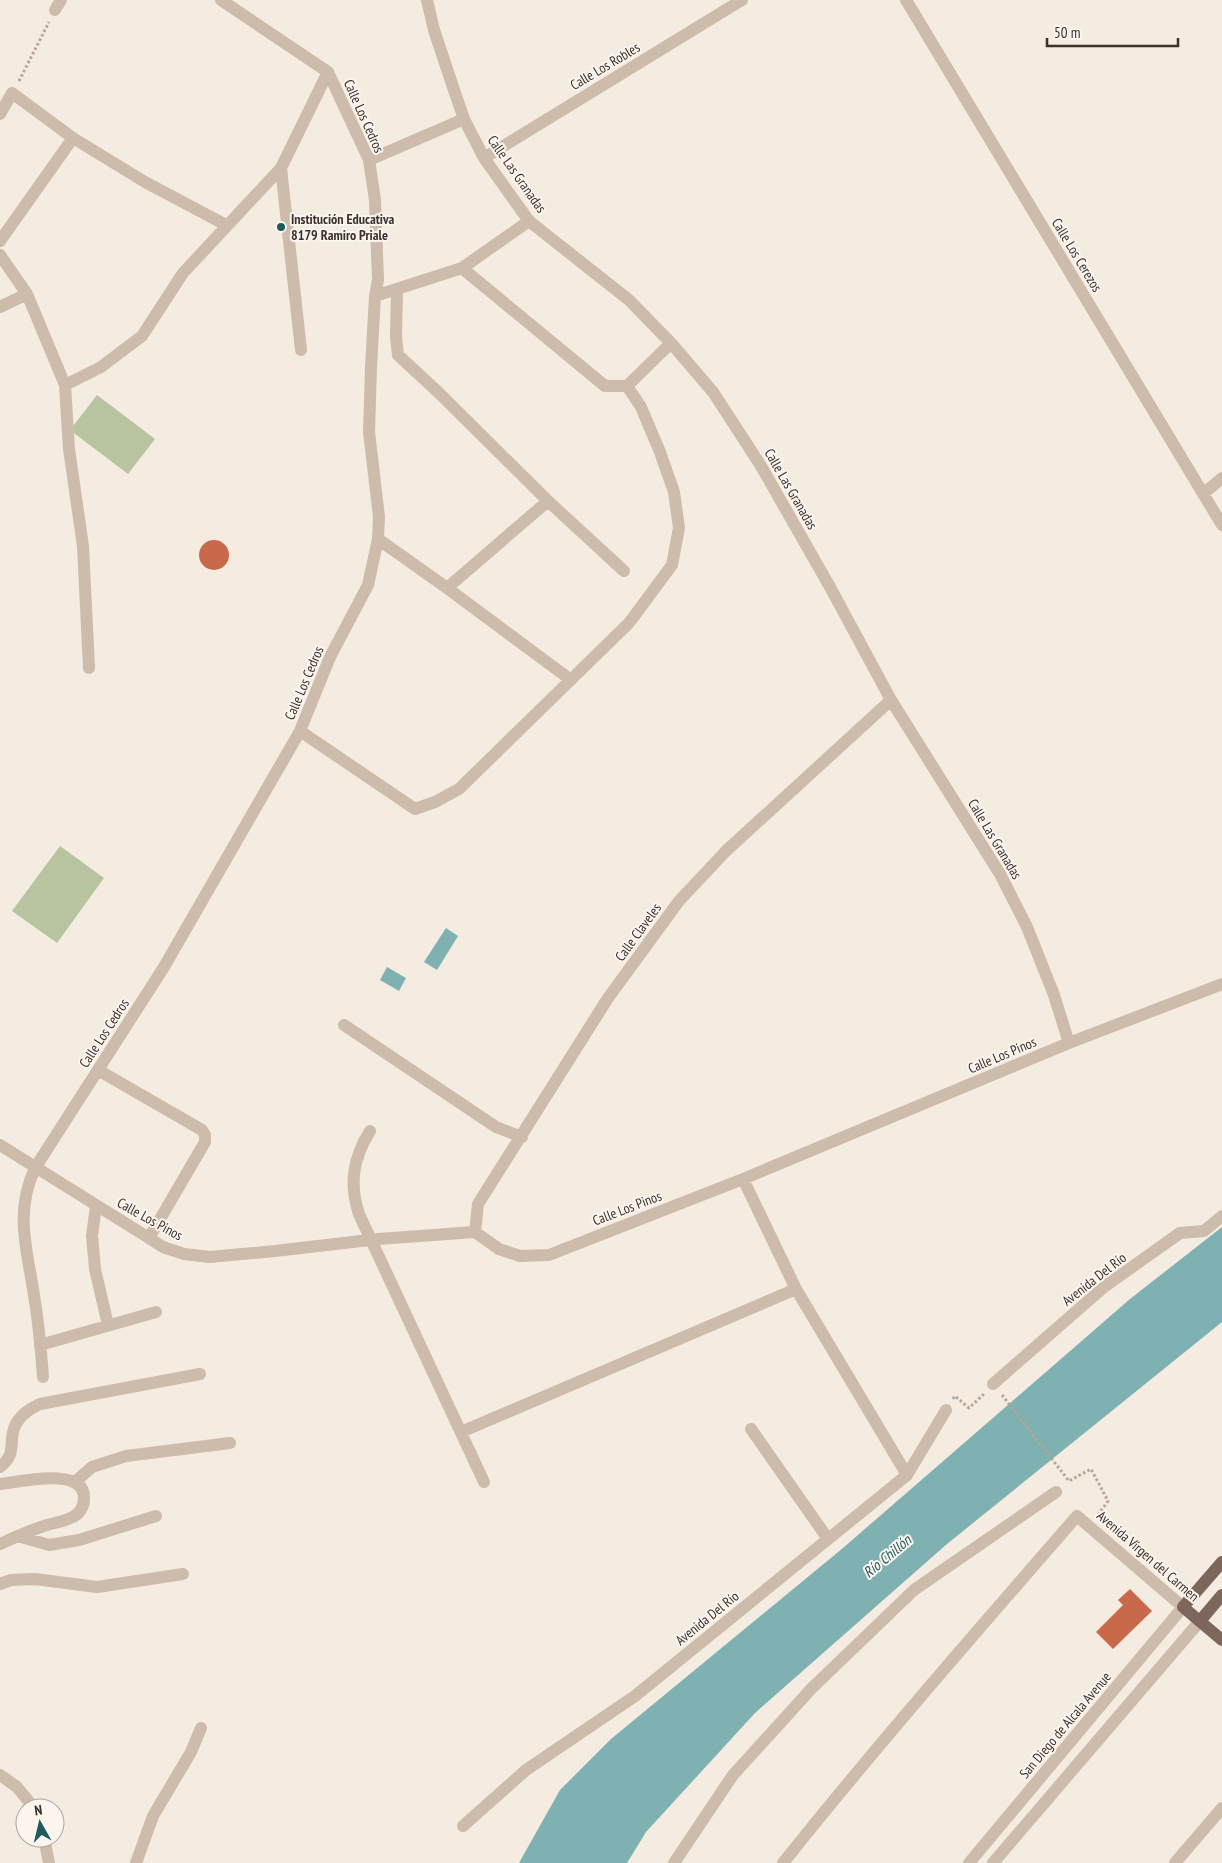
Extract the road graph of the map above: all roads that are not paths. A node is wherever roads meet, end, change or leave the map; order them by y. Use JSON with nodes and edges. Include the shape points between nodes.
{"nodes":[{"id":1,"x":221,"y":0,"type":"edge"},
{"id":2,"x":427,"y":0,"type":"edge"},
{"id":3,"x":742,"y":0,"type":"edge"},
{"id":4,"x":906,"y":0,"type":"edge"},
{"id":5,"x":328,"y":72,"type":"junction"},
{"id":6,"x":0,"y":114,"type":"edge"},
{"id":7,"x":464,"y":119,"type":"junction"},
{"id":8,"x":73,"y":138,"type":"junction"},
{"id":9,"x":484,"y":158,"type":"junction"},
{"id":10,"x":369,"y":160,"type":"junction"},
{"id":11,"x":281,"y":168,"type":"junction"},
{"id":12,"x":529,"y":221,"type":"junction"},
{"id":13,"x":226,"y":225,"type":"junction"},
{"id":14,"x":0,"y":241,"type":"edge"},
{"id":15,"x":0,"y":256,"type":"edge"},
{"id":16,"x":462,"y":268,"type":"junction"},
{"id":17,"x":397,"y":289,"type":"junction"},
{"id":18,"x":27,"y":294,"type":"junction"},
{"id":19,"x":375,"y":296,"type":"junction"},
{"id":20,"x":0,"y":307,"type":"edge"},
{"id":21,"x":671,"y":344,"type":"junction"},
{"id":22,"x":301,"y":350,"type":"dead end"},
{"id":23,"x":65,"y":385,"type":"junction"},
{"id":24,"x":627,"y":386,"type":"junction"},
{"id":25,"x":1222,"y":478,"type":"edge"},
{"id":26,"x":1203,"y":494,"type":"junction"},
{"id":27,"x":548,"y":500,"type":"junction"},
{"id":28,"x":1222,"y":525,"type":"edge"},
{"id":29,"x":378,"y":539,"type":"junction"},
{"id":30,"x":624,"y":571,"type":"dead end"},
{"id":31,"x":447,"y":588,"type":"junction"},
{"id":32,"x":89,"y":668,"type":"dead end"},
{"id":33,"x":571,"y":680,"type":"junction"},
{"id":34,"x":891,"y":700,"type":"junction"},
{"id":35,"x":300,"y":731,"type":"junction"},
{"id":36,"x":1222,"y":984,"type":"edge"},
{"id":37,"x":344,"y":1025,"type":"dead end"},
{"id":38,"x":1069,"y":1043,"type":"junction"},
{"id":39,"x":98,"y":1070,"type":"junction"},
{"id":40,"x":370,"y":1132,"type":"dead end"},
{"id":41,"x":522,"y":1137,"type":"junction"},
{"id":42,"x":0,"y":1146,"type":"edge"},
{"id":43,"x":36,"y":1168,"type":"junction"},
{"id":44,"x":743,"y":1179,"type":"junction"},
{"id":45,"x":96,"y":1206,"type":"junction"},
{"id":46,"x":1222,"y":1216,"type":"edge"},
{"id":47,"x":475,"y":1232,"type":"junction"},
{"id":48,"x":148,"y":1238,"type":"junction"},
{"id":49,"x":370,"y":1240,"type":"junction"},
{"id":50,"x":796,"y":1289,"type":"junction"},
{"id":51,"x":156,"y":1312,"type":"dead end"},
{"id":52,"x":108,"y":1325,"type":"junction"},
{"id":53,"x":40,"y":1345,"type":"junction"},
{"id":54,"x":200,"y":1374,"type":"dead end"},
{"id":55,"x":43,"y":1377,"type":"dead end"},
{"id":56,"x":996,"y":1388,"type":"road end"},
{"id":57,"x":946,"y":1410,"type":"dead end"},
{"id":58,"x":752,"y":1429,"type":"dead end"},
{"id":59,"x":461,"y":1432,"type":"junction"},
{"id":60,"x":6,"y":1443,"type":"edge"},
{"id":61,"x":230,"y":1444,"type":"dead end"},
{"id":62,"x":0,"y":1467,"type":"edge"},
{"id":63,"x":907,"y":1475,"type":"junction"},
{"id":64,"x":76,"y":1481,"type":"junction"},
{"id":65,"x":484,"y":1482,"type":"dead end"},
{"id":66,"x":0,"y":1484,"type":"edge"},
{"id":67,"x":1056,"y":1492,"type":"dead end"},
{"id":68,"x":156,"y":1516,"type":"dead end"},
{"id":69,"x":18,"y":1536,"type":"junction"},
{"id":70,"x":828,"y":1539,"type":"junction"},
{"id":71,"x":0,"y":1544,"type":"edge"},
{"id":72,"x":1222,"y":1562,"type":"edge"},
{"id":73,"x":183,"y":1574,"type":"dead end"},
{"id":74,"x":0,"y":1584,"type":"edge"},
{"id":75,"x":1200,"y":1587,"type":"junction"},
{"id":76,"x":1221,"y":1599,"type":"edge"},
{"id":77,"x":1183,"y":1607,"type":"junction"},
{"id":78,"x":1200,"y":1621,"type":"junction"},
{"id":79,"x":1222,"y":1640,"type":"edge"},
{"id":80,"x":201,"y":1728,"type":"dead end"},
{"id":81,"x":0,"y":1776,"type":"edge"},
{"id":82,"x":26,"y":1798,"type":"edge"},
{"id":83,"x":1222,"y":1808,"type":"edge"},
{"id":84,"x":463,"y":1826,"type":"dead end"},
{"id":85,"x":46,"y":1848,"type":"edge"},
{"id":86,"x":49,"y":1863,"type":"edge"},
{"id":87,"x":136,"y":1863,"type":"edge"},
{"id":88,"x":674,"y":1863,"type":"edge"},
{"id":89,"x":783,"y":1863,"type":"edge"},
{"id":90,"x":969,"y":1863,"type":"edge"},
{"id":91,"x":993,"y":1863,"type":"edge"},
{"id":92,"x":1175,"y":1863,"type":"edge"}],
"edges":[{"from":1,"to":5,"type":"street","name":"Calle Los Cedros"},
{"from":2,"to":7,"type":"street","name":"Calle Las Granadas"},
{"from":3,"to":9,"type":"street","name":"Calle Los Robles"},
{"from":4,"to":26,"type":"street","name":"Calle Los Cerezos"},
{"from":5,"to":10,"type":"street","name":"Calle Los Cedros"},
{"from":5,"to":11,"type":"street"},
{"from":6,"to":8,"type":"street","via":[[12,93]]},
{"from":7,"to":9,"type":"street","name":"Calle Las Granadas"},
{"from":7,"to":10,"type":"street"},
{"from":8,"to":13,"type":"street","via":[[145,182]]},
{"from":8,"to":14,"type":"street"},
{"from":9,"to":12,"type":"street","name":"Calle Las Granadas"},
{"from":10,"to":19,"type":"street","name":"Calle Los Cedros","via":[[375,200],[378,280]]},
{"from":11,"to":13,"type":"street"},
{"from":11,"to":22,"type":"street"},
{"from":12,"to":16,"type":"street"},
{"from":12,"to":21,"type":"street","name":"Calle Las Granadas","via":[[629,300]]},
{"from":13,"to":23,"type":"street","via":[[183,273],[142,336],[101,367]]},
{"from":15,"to":18,"type":"street"},
{"from":16,"to":17,"type":"street"},
{"from":16,"to":24,"type":"street","via":[[605,386]]},
{"from":17,"to":19,"type":"street"},
{"from":17,"to":27,"type":"street","via":[[398,355]]},
{"from":18,"to":20,"type":"street"},
{"from":18,"to":23,"type":"street"},
{"from":19,"to":29,"type":"street","name":"Calle Los Cedros","via":[[369,432],[379,517]]},
{"from":21,"to":24,"type":"street"},
{"from":21,"to":34,"type":"street","name":"Calle Las Granadas","via":[[713,392],[760,466]]},
{"from":23,"to":32,"type":"street","via":[[69,449],[83,546]]},
{"from":24,"to":33,"type":"street","via":[[641,407],[674,492],[679,528],[672,565],[629,623]]},
{"from":25,"to":26,"type":"street"},
{"from":26,"to":28,"type":"street","name":"Calle Los Cerezos"},
{"from":27,"to":30,"type":"street"},
{"from":27,"to":31,"type":"street"},
{"from":29,"to":31,"type":"street"},
{"from":29,"to":35,"type":"street","name":"Calle Los Cedros","via":[[368,585],[330,657]]},
{"from":31,"to":33,"type":"street"},
{"from":33,"to":35,"type":"street","via":[[459,789],[415,809]]},
{"from":34,"to":38,"type":"street","name":"Calle Las Granadas","via":[[1000,874],[1027,928]]},
{"from":34,"to":41,"type":"street","name":"Calle Claveles","via":[[726,851],[679,901],[608,998]]},
{"from":35,"to":39,"type":"street","name":"Calle Los Cedros","via":[[164,966]]},
{"from":36,"to":38,"type":"street","name":"Calle Los Pinos"},
{"from":37,"to":41,"type":"street","via":[[496,1127]]},
{"from":38,"to":44,"type":"street","name":"Calle Los Pinos"},
{"from":39,"to":43,"type":"street","name":"Calle Los Cedros"},
{"from":39,"to":48,"type":"street","via":[[202,1130],[205,1135],[205,1142]]},
{"from":40,"to":49,"type":"street","via":[[358,1151],[353,1188]]},
{"from":41,"to":47,"type":"street","name":"Calle Claveles","via":[[478,1204]]},
{"from":42,"to":43,"type":"street","name":"Calle Los Pinos"},
{"from":43,"to":45,"type":"street","name":"Calle Los Pinos"},
{"from":43,"to":53,"type":"street","name":"Calle Los Cedros","via":[[23,1204],[25,1244]]},
{"from":44,"to":47,"type":"street","name":"Calle Los Pinos","via":[[549,1255],[520,1256],[499,1249]]},
{"from":44,"to":50,"type":"street"},
{"from":45,"to":48,"type":"street","name":"Calle Los Pinos"},
{"from":45,"to":52,"type":"street","via":[[92,1236],[95,1268]]},
{"from":46,"to":56,"type":"street","name":"Avenida Del Río","via":[[1204,1231],[1180,1233],[1104,1287]]},
{"from":47,"to":49,"type":"street","name":"Calle Los Pinos"},
{"from":48,"to":49,"type":"street","name":"Calle Los Pinos","via":[[173,1251],[203,1257]]},
{"from":49,"to":59,"type":"street"},
{"from":50,"to":59,"type":"street"},
{"from":50,"to":63,"type":"street"},
{"from":51,"to":52,"type":"street"},
{"from":52,"to":53,"type":"street"},
{"from":53,"to":55,"type":"street","name":"Calle Los Cedros"},
{"from":54,"to":60,"type":"street","via":[[40,1404],[26,1412]]},
{"from":57,"to":63,"type":"street","name":"Avenida Del Río"},
{"from":58,"to":70,"type":"street"},
{"from":59,"to":65,"type":"street"},
{"from":60,"to":62,"type":"street","via":[[11,1454]]},
{"from":61,"to":64,"type":"street","via":[[126,1456],[92,1467]]},
{"from":63,"to":70,"type":"street","name":"Avenida Del Río"},
{"from":64,"to":66,"type":"street","via":[[62,1478]]},
{"from":64,"to":69,"type":"street","via":[[83,1488],[84,1497],[79,1512]]},
{"from":67,"to":88,"type":"street","via":[[914,1590],[812,1688],[732,1775]]},
{"from":68,"to":69,"type":"street","via":[[79,1540],[49,1545]]},
{"from":69,"to":71,"type":"street"},
{"from":70,"to":84,"type":"street","name":"Avenida Del Río","via":[[635,1696],[526,1770]]},
{"from":72,"to":75,"type":"main road"},
{"from":73,"to":74,"type":"street","via":[[97,1587],[35,1579]]},
{"from":75,"to":76,"type":"main road","name":"Avenida Vírgen del Carmen"},
{"from":75,"to":77,"type":"main road"},
{"from":76,"to":78,"type":"main road"},
{"from":77,"to":78,"type":"main road","name":"Avenida Vírgen del Carmen"},
{"from":77,"to":89,"type":"street","name":"Avenida Vírgen del Carmen","via":[[1077,1516],[935,1679]]},
{"from":77,"to":90,"type":"street","name":"San Diego de Alcala Avenue"},
{"from":78,"to":79,"type":"main road","name":"Avenida Vírgen del Carmen"},
{"from":78,"to":91,"type":"street"},
{"from":80,"to":87,"type":"street","via":[[191,1752],[153,1816]]},
{"from":81,"to":82,"type":"street","via":[[17,1787]]},
{"from":83,"to":92,"type":"street"},
{"from":85,"to":86,"type":"street"}]}
